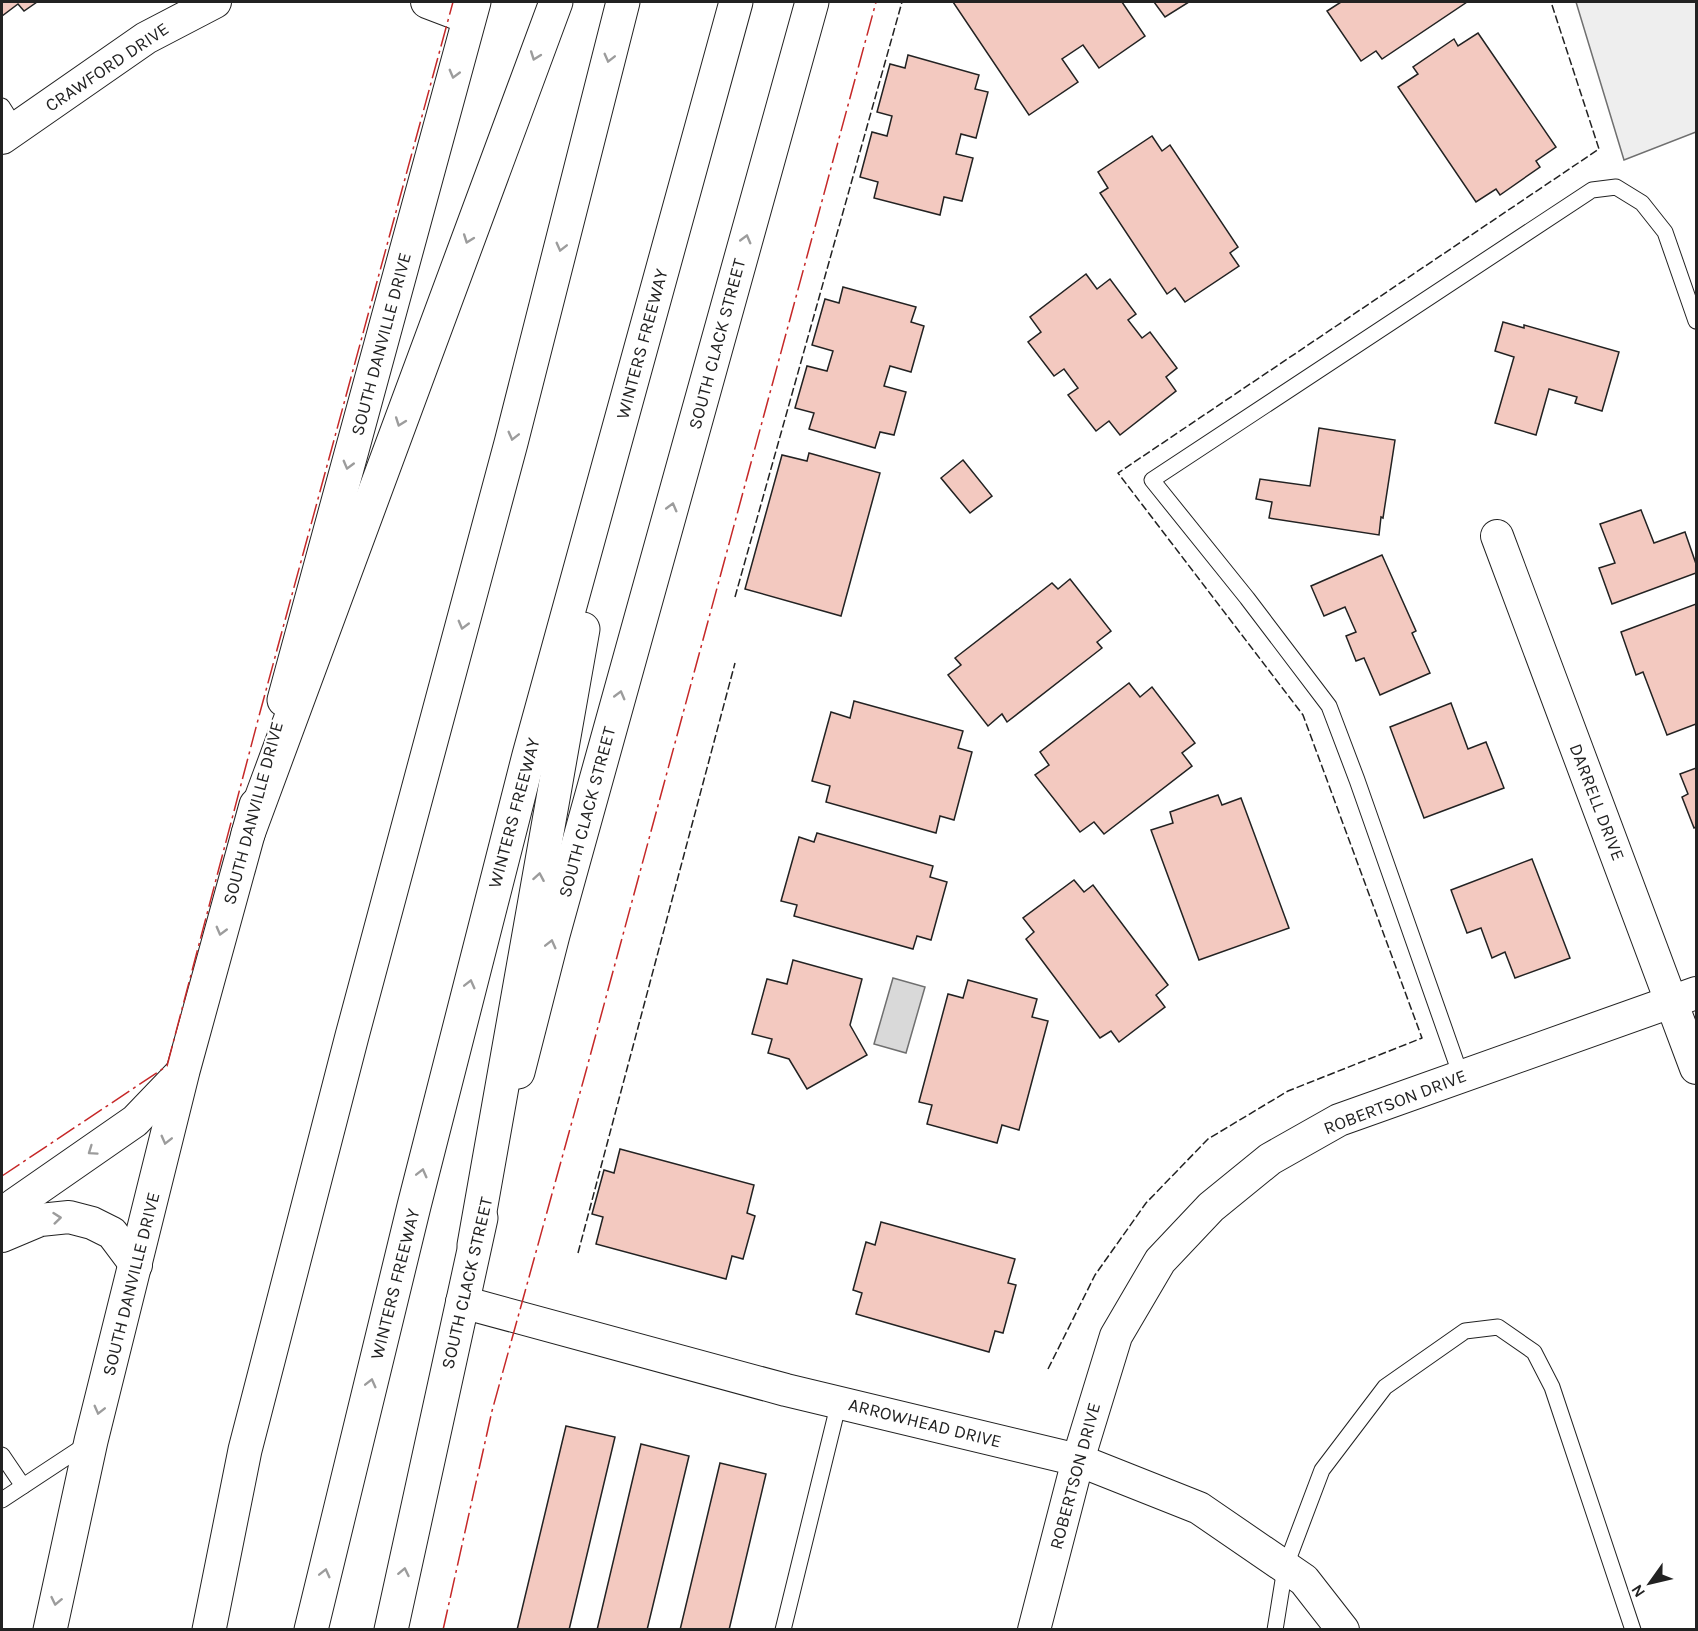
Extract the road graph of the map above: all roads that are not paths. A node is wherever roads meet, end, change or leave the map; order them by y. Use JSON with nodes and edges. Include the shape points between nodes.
{"nodes":[{"id":1,"x":215,"y":2,"type":"edge"},
{"id":2,"x":427,"y":2,"type":"edge"},
{"id":3,"x":556,"y":2,"type":"edge"},
{"id":4,"x":623,"y":2,"type":"edge"},
{"id":5,"x":736,"y":2,"type":"edge"},
{"id":6,"x":812,"y":2,"type":"edge"},
{"id":7,"x":472,"y":10,"type":"edge"},
{"id":8,"x":6,"y":124,"type":"edge"},
{"id":9,"x":1696,"y":321,"type":"edge"},
{"id":10,"x":619,"y":428,"type":"junction"},
{"id":11,"x":1497,"y":536,"type":"dead end"},
{"id":12,"x":248,"y":834,"type":"junction"},
{"id":13,"x":1684,"y":997,"type":"edge"},
{"id":14,"x":1696,"y":1068,"type":"edge"},
{"id":15,"x":183,"y":1071,"type":"junction"},
{"id":16,"x":1461,"y":1076,"type":"junction"},
{"id":17,"x":2,"y":1218,"type":"edge"},
{"id":18,"x":2,"y":1236,"type":"edge"},
{"id":19,"x":474,"y":1245,"type":"junction"},
{"id":20,"x":136,"y":1265,"type":"junction"},
{"id":21,"x":462,"y":1302,"type":"junction"},
{"id":22,"x":838,"y":1402,"type":"junction"},
{"id":23,"x":92,"y":1441,"type":"junction"},
{"id":24,"x":2,"y":1455,"type":"edge"},
{"id":25,"x":1078,"y":1460,"type":"junction"},
{"id":26,"x":23,"y":1486,"type":"junction"},
{"id":27,"x":2,"y":1500,"type":"edge"},
{"id":28,"x":1285,"y":1568,"type":"junction"},
{"id":29,"x":50,"y":1629,"type":"edge"},
{"id":30,"x":209,"y":1629,"type":"edge"},
{"id":31,"x":311,"y":1629,"type":"edge"},
{"id":32,"x":391,"y":1629,"type":"edge"},
{"id":33,"x":783,"y":1629,"type":"edge"},
{"id":34,"x":1035,"y":1629,"type":"edge"},
{"id":35,"x":1275,"y":1629,"type":"edge"},
{"id":36,"x":1343,"y":1629,"type":"edge"},
{"id":37,"x":1633,"y":1629,"type":"edge"}],
"edges":[{"from":1,"to":8,"type":"street","name":"CRAWFORD DRIVE","via":[[146,38]]},
{"from":2,"to":7,"type":"street"},
{"from":3,"to":12,"type":"main road","one_way":true},
{"from":4,"to":30,"type":"main road","one_way":true,"via":[[511,443],[245,1450]]},
{"from":5,"to":10,"type":"main road","name":"WINTERS FREEWAY"},
{"from":19,"to":6,"type":"main road","name":"SOUTH CLACK STREET","one_way":true,"via":[[553,935]]},
{"from":7,"to":12,"type":"main road","name":"SOUTH DANVILLE DRIVE","one_way":true},
{"from":9,"to":16,"type":"lane","via":[[1665,232],[1642,203],[1616,187],[1592,190],[1152,480],[1329,706]]},
{"from":19,"to":10,"type":"main road","one_way":true},
{"from":31,"to":10,"type":"main road","name":"WINTERS FREEWAY","one_way":true,"via":[[499,870]]},
{"from":11,"to":13,"type":"street","name":"DARRELL DRIVE"},
{"from":12,"to":15,"type":"main road","name":"SOUTH DANVILLE DRIVE","one_way":true},
{"from":13,"to":14,"type":"street","name":"DARRELL DRIVE"},
{"from":13,"to":16,"type":"street","name":"ROBERTSON DRIVE"},
{"from":15,"to":17,"type":"street","one_way":true,"via":[[135,1121],[14,1205]]},
{"from":15,"to":20,"type":"main road","name":"SOUTH DANVILLE DRIVE","one_way":true},
{"from":16,"to":25,"type":"street","name":"ROBERTSON DRIVE","via":[[1339,1120],[1270,1159],[1211,1207],[1160,1261],[1116,1336]]},
{"from":18,"to":20,"type":"street","one_way":true,"via":[[40,1220],[69,1217],[112,1233]]},
{"from":19,"to":21,"type":"main road","name":"SOUTH CLACK STREET"},
{"from":20,"to":23,"type":"main road","name":"SOUTH DANVILLE DRIVE","one_way":true},
{"from":21,"to":22,"type":"street","name":"ARROWHEAD DRIVE"},
{"from":32,"to":21,"type":"main road","name":"SOUTH CLACK STREET","one_way":true},
{"from":22,"to":25,"type":"street","name":"ARROWHEAD DRIVE"},
{"from":22,"to":33,"type":"lane"},
{"from":23,"to":26,"type":"lane"},
{"from":23,"to":29,"type":"main road","name":"SOUTH DANVILLE DRIVE","one_way":true},
{"from":24,"to":26,"type":"lane"},
{"from":25,"to":28,"type":"street","name":"ARROWHEAD DRIVE","via":[[1199,1508]]},
{"from":25,"to":34,"type":"street","name":"ROBERTSON DRIVE"},
{"from":26,"to":27,"type":"lane"},
{"from":28,"to":35,"type":"lane"},
{"from":28,"to":36,"type":"street","name":"ARROWHEAD DRIVE","via":[[1304,1580]]},
{"from":28,"to":37,"type":"lane","via":[[1322,1470],[1385,1386],[1465,1331],[1498,1327],[1533,1352],[1552,1387]]}]}
